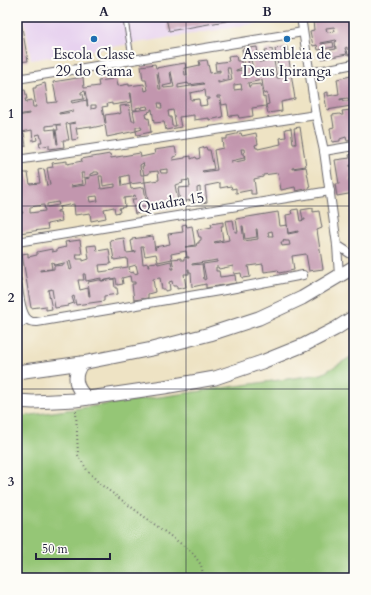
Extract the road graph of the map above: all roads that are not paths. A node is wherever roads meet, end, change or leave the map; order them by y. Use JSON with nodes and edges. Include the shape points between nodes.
{"nodes":[{"id":1,"x":125,"y":17,"type":"edge"},
{"id":2,"x":301,"y":17,"type":"edge"},
{"id":3,"x":304,"y":32,"type":"junction"},
{"id":4,"x":132,"y":60,"type":"junction"},
{"id":5,"x":354,"y":64,"type":"edge"},
{"id":6,"x":309,"y":73,"type":"junction"},
{"id":7,"x":17,"y":79,"type":"edge"},
{"id":8,"x":316,"y":115,"type":"junction"},
{"id":9,"x":354,"y":146,"type":"edge"},
{"id":10,"x":324,"y":151,"type":"junction"},
{"id":11,"x":17,"y":160,"type":"edge"},
{"id":12,"x":330,"y":191,"type":"junction"},
{"id":13,"x":17,"y":242,"type":"edge"},
{"id":14,"x":337,"y":245,"type":"junction"},
{"id":15,"x":354,"y":256,"type":"edge"},
{"id":16,"x":354,"y":267,"type":"edge"},
{"id":17,"x":303,"y":275,"type":"dead end"},
{"id":18,"x":338,"y":276,"type":"junction"},
{"id":19,"x":17,"y":281,"type":"edge"},
{"id":20,"x":354,"y":317,"type":"edge"},
{"id":21,"x":27,"y":319,"type":"junction"},
{"id":22,"x":17,"y":325,"type":"edge"},
{"id":23,"x":82,"y":363,"type":"junction"},
{"id":24,"x":17,"y":372,"type":"edge"},
{"id":25,"x":81,"y":399,"type":"junction"},
{"id":26,"x":17,"y":401,"type":"edge"}],
"edges":[{"from":1,"to":4,"type":"lane"},
{"from":2,"to":3,"type":"street"},
{"from":3,"to":4,"type":"street"},
{"from":3,"to":6,"type":"street"},
{"from":4,"to":7,"type":"street"},
{"from":5,"to":6,"type":"street"},
{"from":6,"to":8,"type":"street"},
{"from":8,"to":10,"type":"street"},
{"from":8,"to":11,"type":"street"},
{"from":9,"to":10,"type":"street"},
{"from":10,"to":12,"type":"street"},
{"from":12,"to":13,"type":"street","name":"Quadra 15"},
{"from":12,"to":14,"type":"street"},
{"from":14,"to":15,"type":"street"},
{"from":14,"to":18,"type":"street"},
{"from":16,"to":18,"type":"highway"},
{"from":17,"to":21,"type":"street","via":[[37,322]]},
{"from":18,"to":23,"type":"highway","via":[[302,298],[259,318],[152,349]]},
{"from":19,"to":21,"type":"street","via":[[22,312]]},
{"from":20,"to":25,"type":"highway","via":[[304,344],[215,378]]},
{"from":21,"to":22,"type":"street"},
{"from":23,"to":24,"type":"highway"},
{"from":23,"to":25,"type":"highway","via":[[77,372],[76,384]]},
{"from":25,"to":26,"type":"highway"}]}
